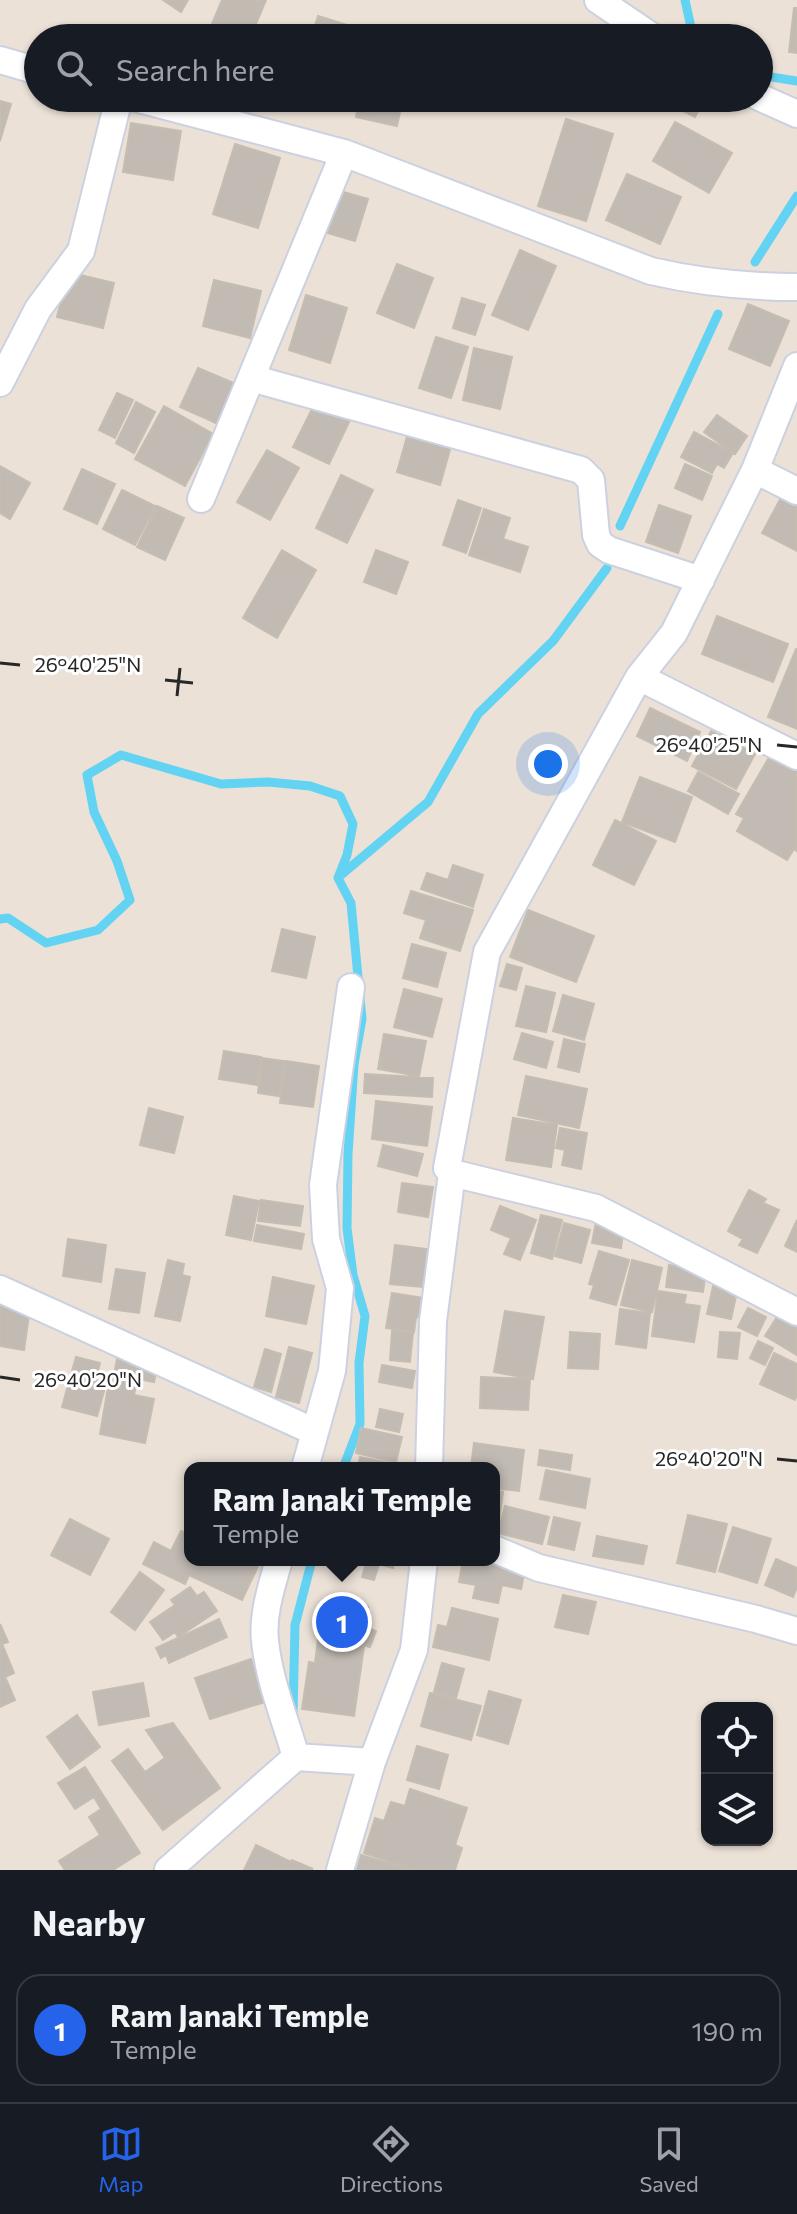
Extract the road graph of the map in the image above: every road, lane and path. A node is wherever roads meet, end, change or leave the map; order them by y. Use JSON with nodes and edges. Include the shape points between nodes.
{"nodes":[{"id":1,"x":598,"y":0,"type":"edge"},
{"id":2,"x":633,"y":24,"type":"edge"},
{"id":3,"x":0,"y":60,"type":"edge"},
{"id":4,"x":24,"y":67,"type":"edge"},
{"id":5,"x":773,"y":103,"type":"edge"},
{"id":6,"x":116,"y":112,"type":"edge"},
{"id":7,"x":188,"y":112,"type":"edge"},
{"id":8,"x":797,"y":114,"type":"edge"},
{"id":9,"x":344,"y":153,"type":"junction"},
{"id":10,"x":797,"y":287,"type":"edge"},
{"id":11,"x":797,"y":366,"type":"edge"},
{"id":12,"x":251,"y":378,"type":"junction"},
{"id":13,"x":0,"y":383,"type":"edge"},
{"id":14,"x":755,"y":470,"type":"junction"},
{"id":15,"x":797,"y":491,"type":"edge"},
{"id":16,"x":201,"y":499,"type":"dead end"},
{"id":17,"x":701,"y":580,"type":"junction"},
{"id":18,"x":639,"y":677,"type":"junction"},
{"id":19,"x":797,"y":756,"type":"edge"},
{"id":20,"x":351,"y":987,"type":"dead end"},
{"id":21,"x":452,"y":1173,"type":"junction"},
{"id":22,"x":0,"y":1289,"type":"edge"},
{"id":23,"x":797,"y":1312,"type":"edge"},
{"id":24,"x":315,"y":1432,"type":"junction"},
{"id":25,"x":307,"y":1462,"type":"edge"},
{"id":26,"x":429,"y":1462,"type":"edge"},
{"id":27,"x":500,"y":1552,"type":"edge"},
{"id":28,"x":277,"y":1566,"type":"edge"},
{"id":29,"x":423,"y":1566,"type":"edge"},
{"id":30,"x":797,"y":1631,"type":"edge"},
{"id":31,"x":296,"y":1757,"type":"junction"},
{"id":32,"x":372,"y":1762,"type":"junction"},
{"id":33,"x":168,"y":1870,"type":"edge"},
{"id":34,"x":340,"y":1870,"type":"edge"}],
"edges":[{"from":1,"to":2,"type":"street"},
{"from":3,"to":4,"type":"street"},
{"from":5,"to":8,"type":"street"},
{"from":6,"to":13,"type":"street","via":[[81,251],[38,309]]},
{"from":7,"to":9,"type":"street"},
{"from":9,"to":10,"type":"street","via":[[651,271],[684,279]]},
{"from":9,"to":12,"type":"street"},
{"from":11,"to":14,"type":"street"},
{"from":12,"to":16,"type":"street"},
{"from":12,"to":17,"type":"street","via":[[581,470],[591,480],[600,544]]},
{"from":14,"to":15,"type":"street"},
{"from":14,"to":17,"type":"street"},
{"from":17,"to":18,"type":"street","via":[[674,633]]},
{"from":18,"to":19,"type":"street"},
{"from":18,"to":21,"type":"street","via":[[487,952],[447,1168]]},
{"from":20,"to":24,"type":"street","via":[[323,1185],[326,1239],[340,1288],[332,1371]]},
{"from":21,"to":23,"type":"street","via":[[596,1208]]},
{"from":21,"to":26,"type":"street","via":[[433,1321]]},
{"from":22,"to":24,"type":"street"},
{"from":24,"to":25,"type":"street"},
{"from":27,"to":30,"type":"street","via":[[539,1568]]},
{"from":28,"to":31,"type":"street","via":[[265,1638]]},
{"from":29,"to":32,"type":"street","via":[[414,1650]]},
{"from":31,"to":32,"type":"street"},
{"from":31,"to":33,"type":"street"},
{"from":32,"to":34,"type":"street"}]}
